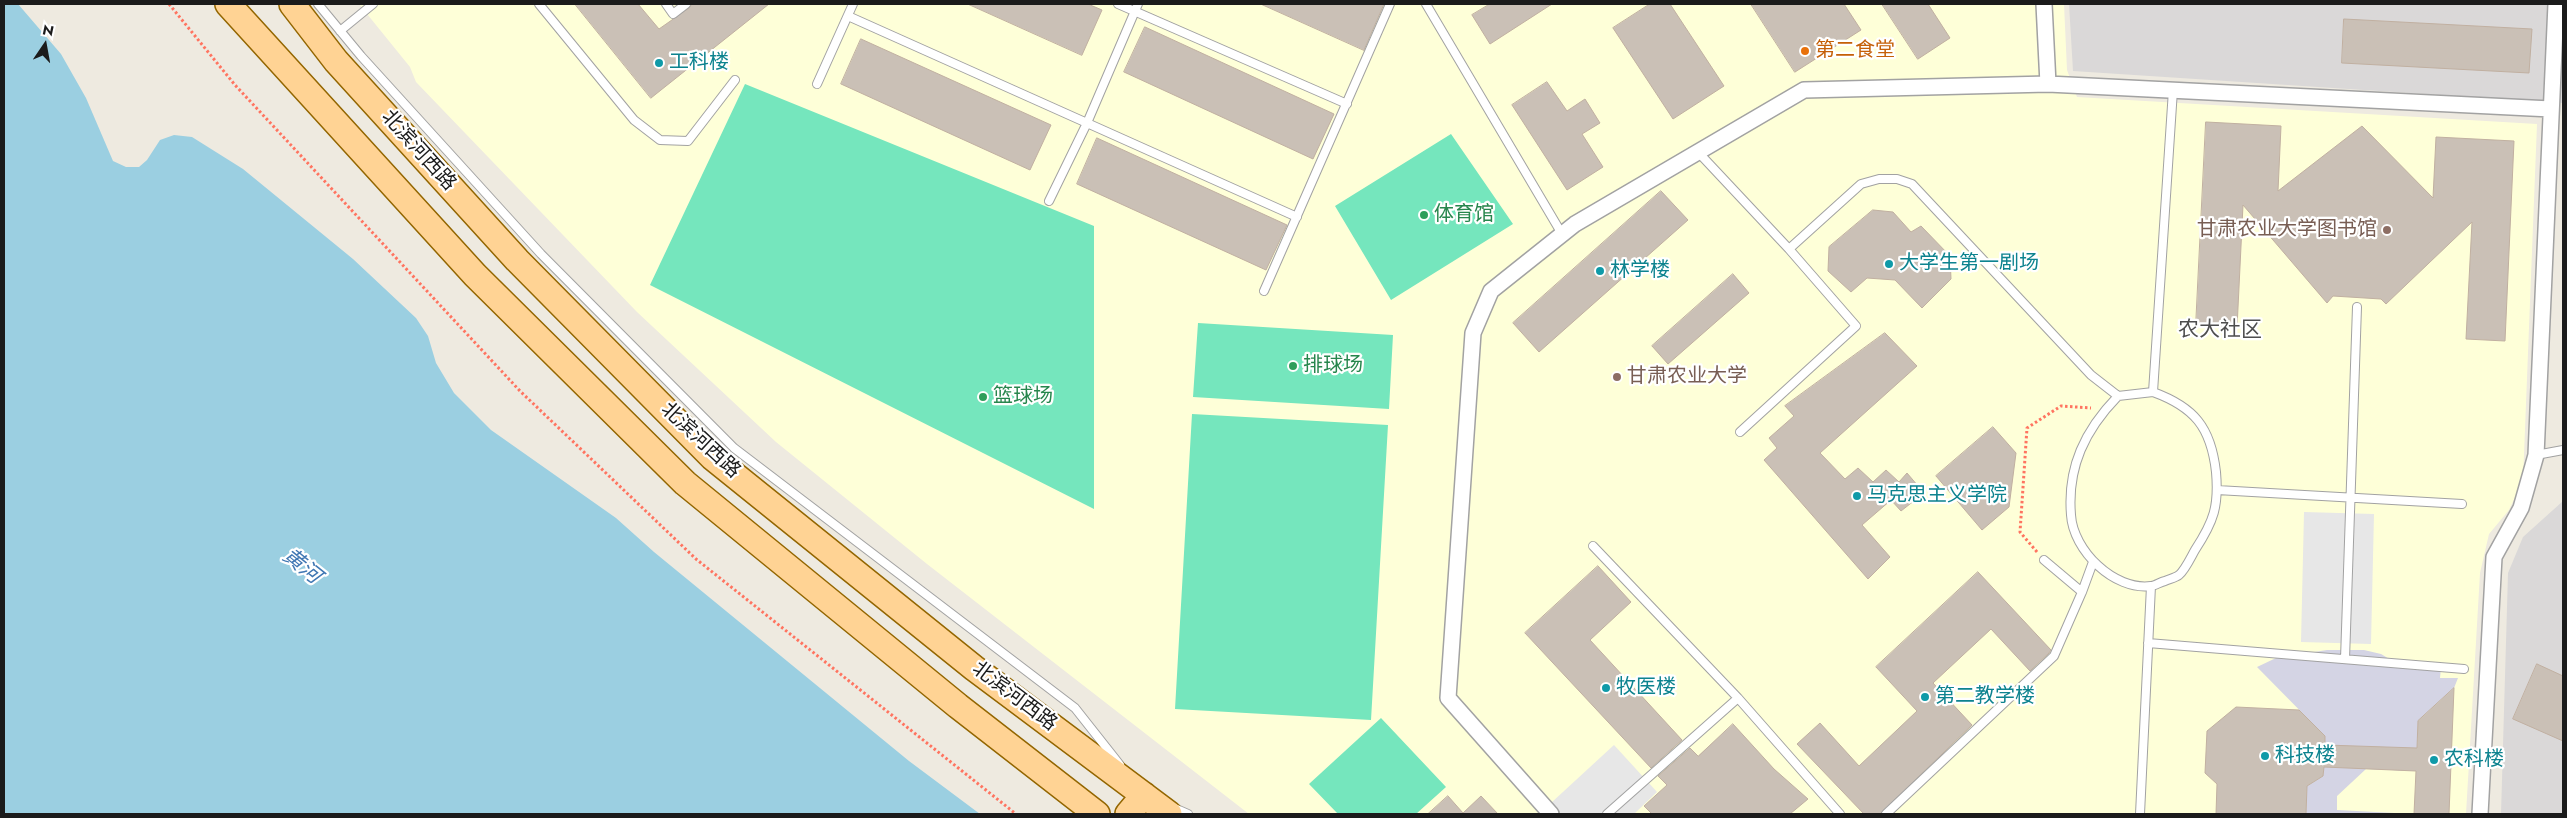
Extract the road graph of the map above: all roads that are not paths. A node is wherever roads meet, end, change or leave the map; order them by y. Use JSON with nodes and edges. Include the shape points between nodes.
{"nodes":[{"id":1,"x":292,"y":4,"type":"edge"},
{"id":2,"x":318,"y":4,"type":"edge"},
{"id":3,"x":373,"y":4,"type":"edge"},
{"id":4,"x":538,"y":4,"type":"edge"},
{"id":5,"x":666,"y":4,"type":"edge"},
{"id":6,"x":686,"y":4,"type":"edge"},
{"id":7,"x":853,"y":4,"type":"edge"},
{"id":8,"x":1118,"y":4,"type":"edge"},
{"id":9,"x":1390,"y":4,"type":"edge"},
{"id":10,"x":1426,"y":4,"type":"edge"},
{"id":11,"x":2044,"y":4,"type":"edge"},
{"id":12,"x":2556,"y":4,"type":"edge"},
{"id":13,"x":229,"y":6,"type":"edge"},
{"id":14,"x":1136,"y":7,"type":"edge"},
{"id":15,"x":848,"y":16,"type":"junction"},
{"id":16,"x":340,"y":31,"type":"junction"},
{"id":17,"x":735,"y":80,"type":"dead end"},
{"id":18,"x":817,"y":84,"type":"dead end"},
{"id":19,"x":2048,"y":84,"type":"junction"},
{"id":20,"x":2173,"y":90,"type":"junction"},
{"id":21,"x":1347,"y":104,"type":"junction"},
{"id":22,"x":2551,"y":109,"type":"junction"},
{"id":23,"x":1087,"y":123,"type":"junction"},
{"id":24,"x":1698,"y":152,"type":"junction"},
{"id":25,"x":1050,"y":201,"type":"dead end"},
{"id":26,"x":1297,"y":217,"type":"junction"},
{"id":27,"x":1562,"y":234,"type":"junction"},
{"id":28,"x":1790,"y":249,"type":"junction"},
{"id":29,"x":1264,"y":291,"type":"dead end"},
{"id":30,"x":2357,"y":307,"type":"dead end"},
{"id":31,"x":2152,"y":392,"type":"junction"},
{"id":32,"x":2118,"y":396,"type":"junction"},
{"id":33,"x":1740,"y":432,"type":"dead end"},
{"id":34,"x":2563,"y":450,"type":"edge"},
{"id":35,"x":2536,"y":455,"type":"junction"},
{"id":36,"x":2217,"y":490,"type":"junction"},
{"id":37,"x":2349,"y":497,"type":"junction"},
{"id":38,"x":2462,"y":504,"type":"dead end"},
{"id":39,"x":1593,"y":546,"type":"dead end"},
{"id":40,"x":2044,"y":560,"type":"road end"},
{"id":41,"x":2093,"y":562,"type":"junction"},
{"id":42,"x":2151,"y":586,"type":"junction"},
{"id":43,"x":2082,"y":592,"type":"junction"},
{"id":44,"x":2148,"y":643,"type":"junction"},
{"id":45,"x":2345,"y":659,"type":"junction"},
{"id":46,"x":2464,"y":668,"type":"dead end"},
{"id":47,"x":1738,"y":698,"type":"junction"},
{"id":48,"x":1144,"y":795,"type":"junction"},
{"id":49,"x":1097,"y":814,"type":"edge"},
{"id":50,"x":1128,"y":814,"type":"edge"},
{"id":51,"x":1169,"y":814,"type":"edge"},
{"id":52,"x":1188,"y":814,"type":"edge"},
{"id":53,"x":1551,"y":814,"type":"edge"},
{"id":54,"x":1607,"y":814,"type":"edge"},
{"id":55,"x":1840,"y":814,"type":"edge"},
{"id":56,"x":1886,"y":814,"type":"edge"},
{"id":57,"x":2140,"y":814,"type":"edge"},
{"id":58,"x":2480,"y":814,"type":"edge"}],
"edges":[{"from":1,"to":48,"type":"main road","name":"北滨河西路","via":[[336,61],[517,260],[712,457],[974,668]]},
{"from":2,"to":16,"type":"lane"},
{"from":3,"to":16,"type":"lane"},
{"from":4,"to":17,"type":"lane","via":[[634,120],[660,140],[688,141]]},
{"from":5,"to":6,"type":"lane","via":[[673,14]]},
{"from":7,"to":15,"type":"lane"},
{"from":8,"to":14,"type":"lane"},
{"from":9,"to":21,"type":"lane"},
{"from":10,"to":27,"type":"lane"},
{"from":11,"to":19,"type":"street"},
{"from":12,"to":22,"type":"street"},
{"from":13,"to":49,"type":"main road","name":"北滨河西路","via":[[475,275],[685,483],[958,706]]},
{"from":14,"to":21,"type":"lane"},
{"from":14,"to":23,"type":"lane"},
{"from":15,"to":18,"type":"lane"},
{"from":15,"to":23,"type":"lane"},
{"from":16,"to":48,"type":"lane","via":[[541,254],[734,448],[1075,708]]},
{"from":19,"to":20,"type":"street"},
{"from":19,"to":24,"type":"street","via":[[1804,90]]},
{"from":20,"to":22,"type":"street"},
{"from":20,"to":31,"type":"lane"},
{"from":21,"to":26,"type":"lane"},
{"from":22,"to":35,"type":"street"},
{"from":23,"to":25,"type":"lane"},
{"from":23,"to":26,"type":"lane"},
{"from":24,"to":27,"type":"street"},
{"from":24,"to":28,"type":"lane"},
{"from":26,"to":29,"type":"lane"},
{"from":27,"to":53,"type":"street","via":[[1491,291],[1473,333],[1448,698]]},
{"from":28,"to":32,"type":"lane","via":[[1861,184],[1897,179],[1912,184],[2090,375]]},
{"from":28,"to":33,"type":"lane","via":[[1856,326]]},
{"from":30,"to":37,"type":"lane"},
{"from":31,"to":32,"type":"lane"},
{"from":31,"to":36,"type":"lane","via":[[2170,399],[2204,426],[2214,459]]},
{"from":32,"to":41,"type":"lane","via":[[2087,434],[2073,471],[2071,515],[2077,538]]},
{"from":34,"to":35,"type":"lane"},
{"from":35,"to":58,"type":"street","via":[[2521,508],[2494,557]]},
{"from":36,"to":37,"type":"lane"},
{"from":36,"to":42,"type":"lane","via":[[2215,514],[2179,575]]},
{"from":37,"to":38,"type":"lane"},
{"from":37,"to":45,"type":"lane"},
{"from":39,"to":47,"type":"lane"},
{"from":40,"to":43,"type":"lane"},
{"from":41,"to":42,"type":"lane","via":[[2127,584]]},
{"from":41,"to":43,"type":"lane"},
{"from":42,"to":44,"type":"lane"},
{"from":43,"to":56,"type":"lane","via":[[2054,656]]},
{"from":44,"to":45,"type":"lane"},
{"from":44,"to":57,"type":"lane"},
{"from":45,"to":46,"type":"lane"},
{"from":47,"to":54,"type":"lane"},
{"from":47,"to":55,"type":"lane"},
{"from":48,"to":50,"type":"main road"},
{"from":48,"to":51,"type":"main road","name":"北滨河西路"},
{"from":48,"to":52,"type":"lane"}]}
